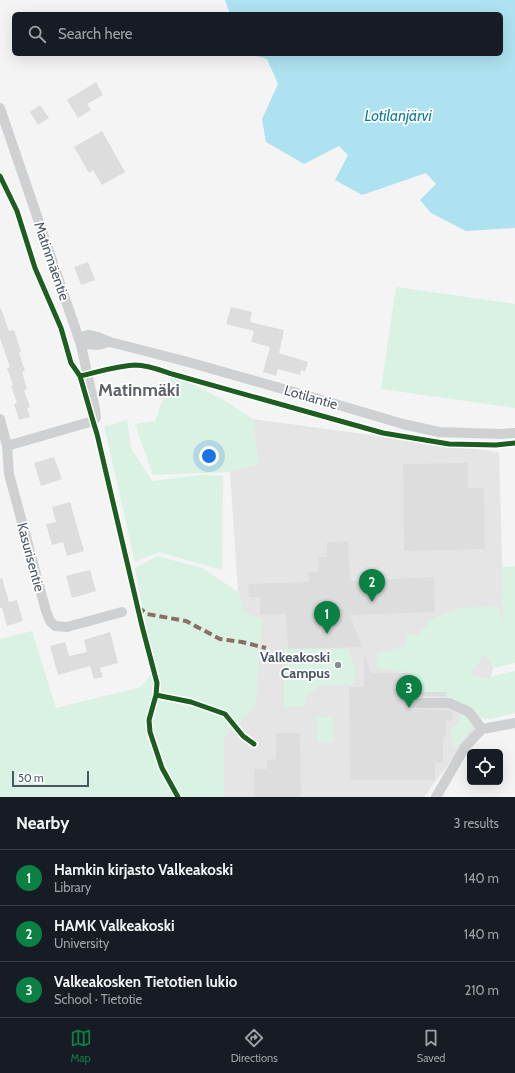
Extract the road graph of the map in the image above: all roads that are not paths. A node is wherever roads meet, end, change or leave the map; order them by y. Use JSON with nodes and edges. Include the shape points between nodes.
{"nodes":[{"id":1,"x":0,"y":108,"type":"edge"},
{"id":2,"x":80,"y":341,"type":"junction"},
{"id":3,"x":0,"y":419,"type":"edge"},
{"id":4,"x":515,"y":433,"type":"edge"},
{"id":5,"x":7,"y":446,"type":"junction"},
{"id":6,"x":122,"y":612,"type":"dead end"},
{"id":7,"x":413,"y":703,"type":"dead end"},
{"id":8,"x":515,"y":723,"type":"edge"},
{"id":9,"x":482,"y":729,"type":"junction"},
{"id":10,"x":436,"y":797,"type":"edge"}],
"edges":[{"from":1,"to":2,"type":"street","name":"Matinmäentie"},
{"from":2,"to":4,"type":"street","name":"Lotilantie","via":[[88,335],[98,337],[439,432]]},
{"from":2,"to":5,"type":"street","name":"Matinmäentie","via":[[96,418],[93,422]]},
{"from":3,"to":5,"type":"street","name":"Kasurisentie"},
{"from":5,"to":6,"type":"street","name":"Kasurisentie","via":[[9,474],[50,620],[55,626],[67,627]]},
{"from":7,"to":9,"type":"street","via":[[449,703],[469,712]]},
{"from":8,"to":9,"type":"street"},
{"from":9,"to":10,"type":"street","via":[[465,747]]}]}
